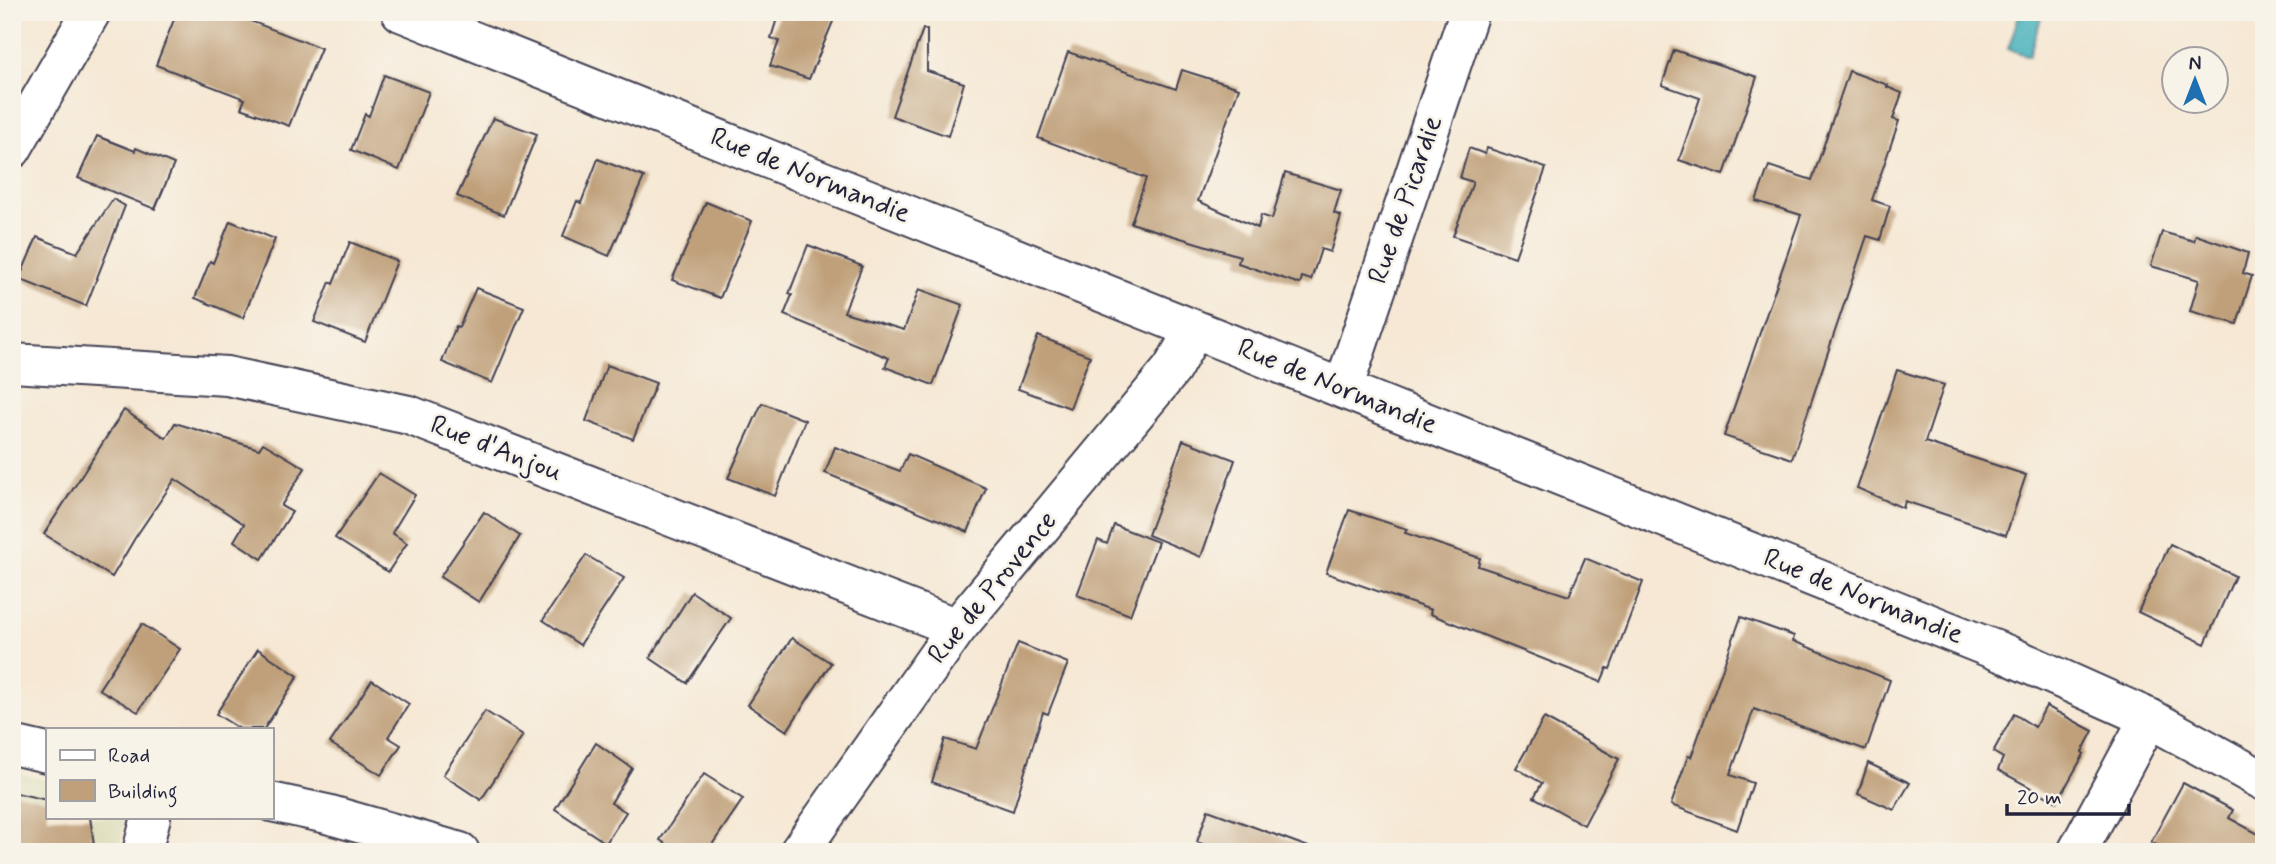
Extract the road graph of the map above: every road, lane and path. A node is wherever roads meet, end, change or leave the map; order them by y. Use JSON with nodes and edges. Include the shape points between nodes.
{"nodes":[{"id":1,"x":91,"y":12,"type":"edge"},
{"id":2,"x":401,"y":12,"type":"edge"},
{"id":3,"x":1469,"y":12,"type":"edge"},
{"id":4,"x":12,"y":149,"type":"edge"},
{"id":5,"x":1194,"y":330,"type":"junction"},
{"id":6,"x":12,"y":363,"type":"edge"},
{"id":7,"x":1343,"y":389,"type":"junction"},
{"id":8,"x":957,"y":628,"type":"junction"},
{"id":9,"x":2149,"y":718,"type":"junction"},
{"id":10,"x":12,"y":745,"type":"edge"},
{"id":11,"x":46,"y":753,"type":"edge"},
{"id":12,"x":2264,"y":781,"type":"edge"},
{"id":13,"x":273,"y":802,"type":"edge"},
{"id":14,"x":151,"y":818,"type":"edge"},
{"id":15,"x":142,"y":852,"type":"edge"},
{"id":16,"x":460,"y":852,"type":"edge"},
{"id":17,"x":799,"y":852,"type":"edge"},
{"id":18,"x":2077,"y":852,"type":"edge"}],
"edges":[{"from":1,"to":4,"type":"street"},
{"from":2,"to":5,"type":"street","name":"Rue de Normandie"},
{"from":3,"to":7,"type":"street","name":"Rue de Picardie"},
{"from":5,"to":7,"type":"street","name":"Rue de Normandie"},
{"from":5,"to":8,"type":"street","name":"Rue de Provence","via":[[1172,369]]},
{"from":6,"to":8,"type":"street","name":"Rue d'Anjou","via":[[227,376],[409,415]]},
{"from":7,"to":9,"type":"street","name":"Rue de Normandie","via":[[2008,655]]},
{"from":8,"to":17,"type":"street","name":"Rue de Provence"},
{"from":9,"to":12,"type":"street","name":"Rue de Normandie"},
{"from":9,"to":18,"type":"street"},
{"from":10,"to":11,"type":"street"},
{"from":13,"to":16,"type":"street"},
{"from":14,"to":15,"type":"street"}]}
